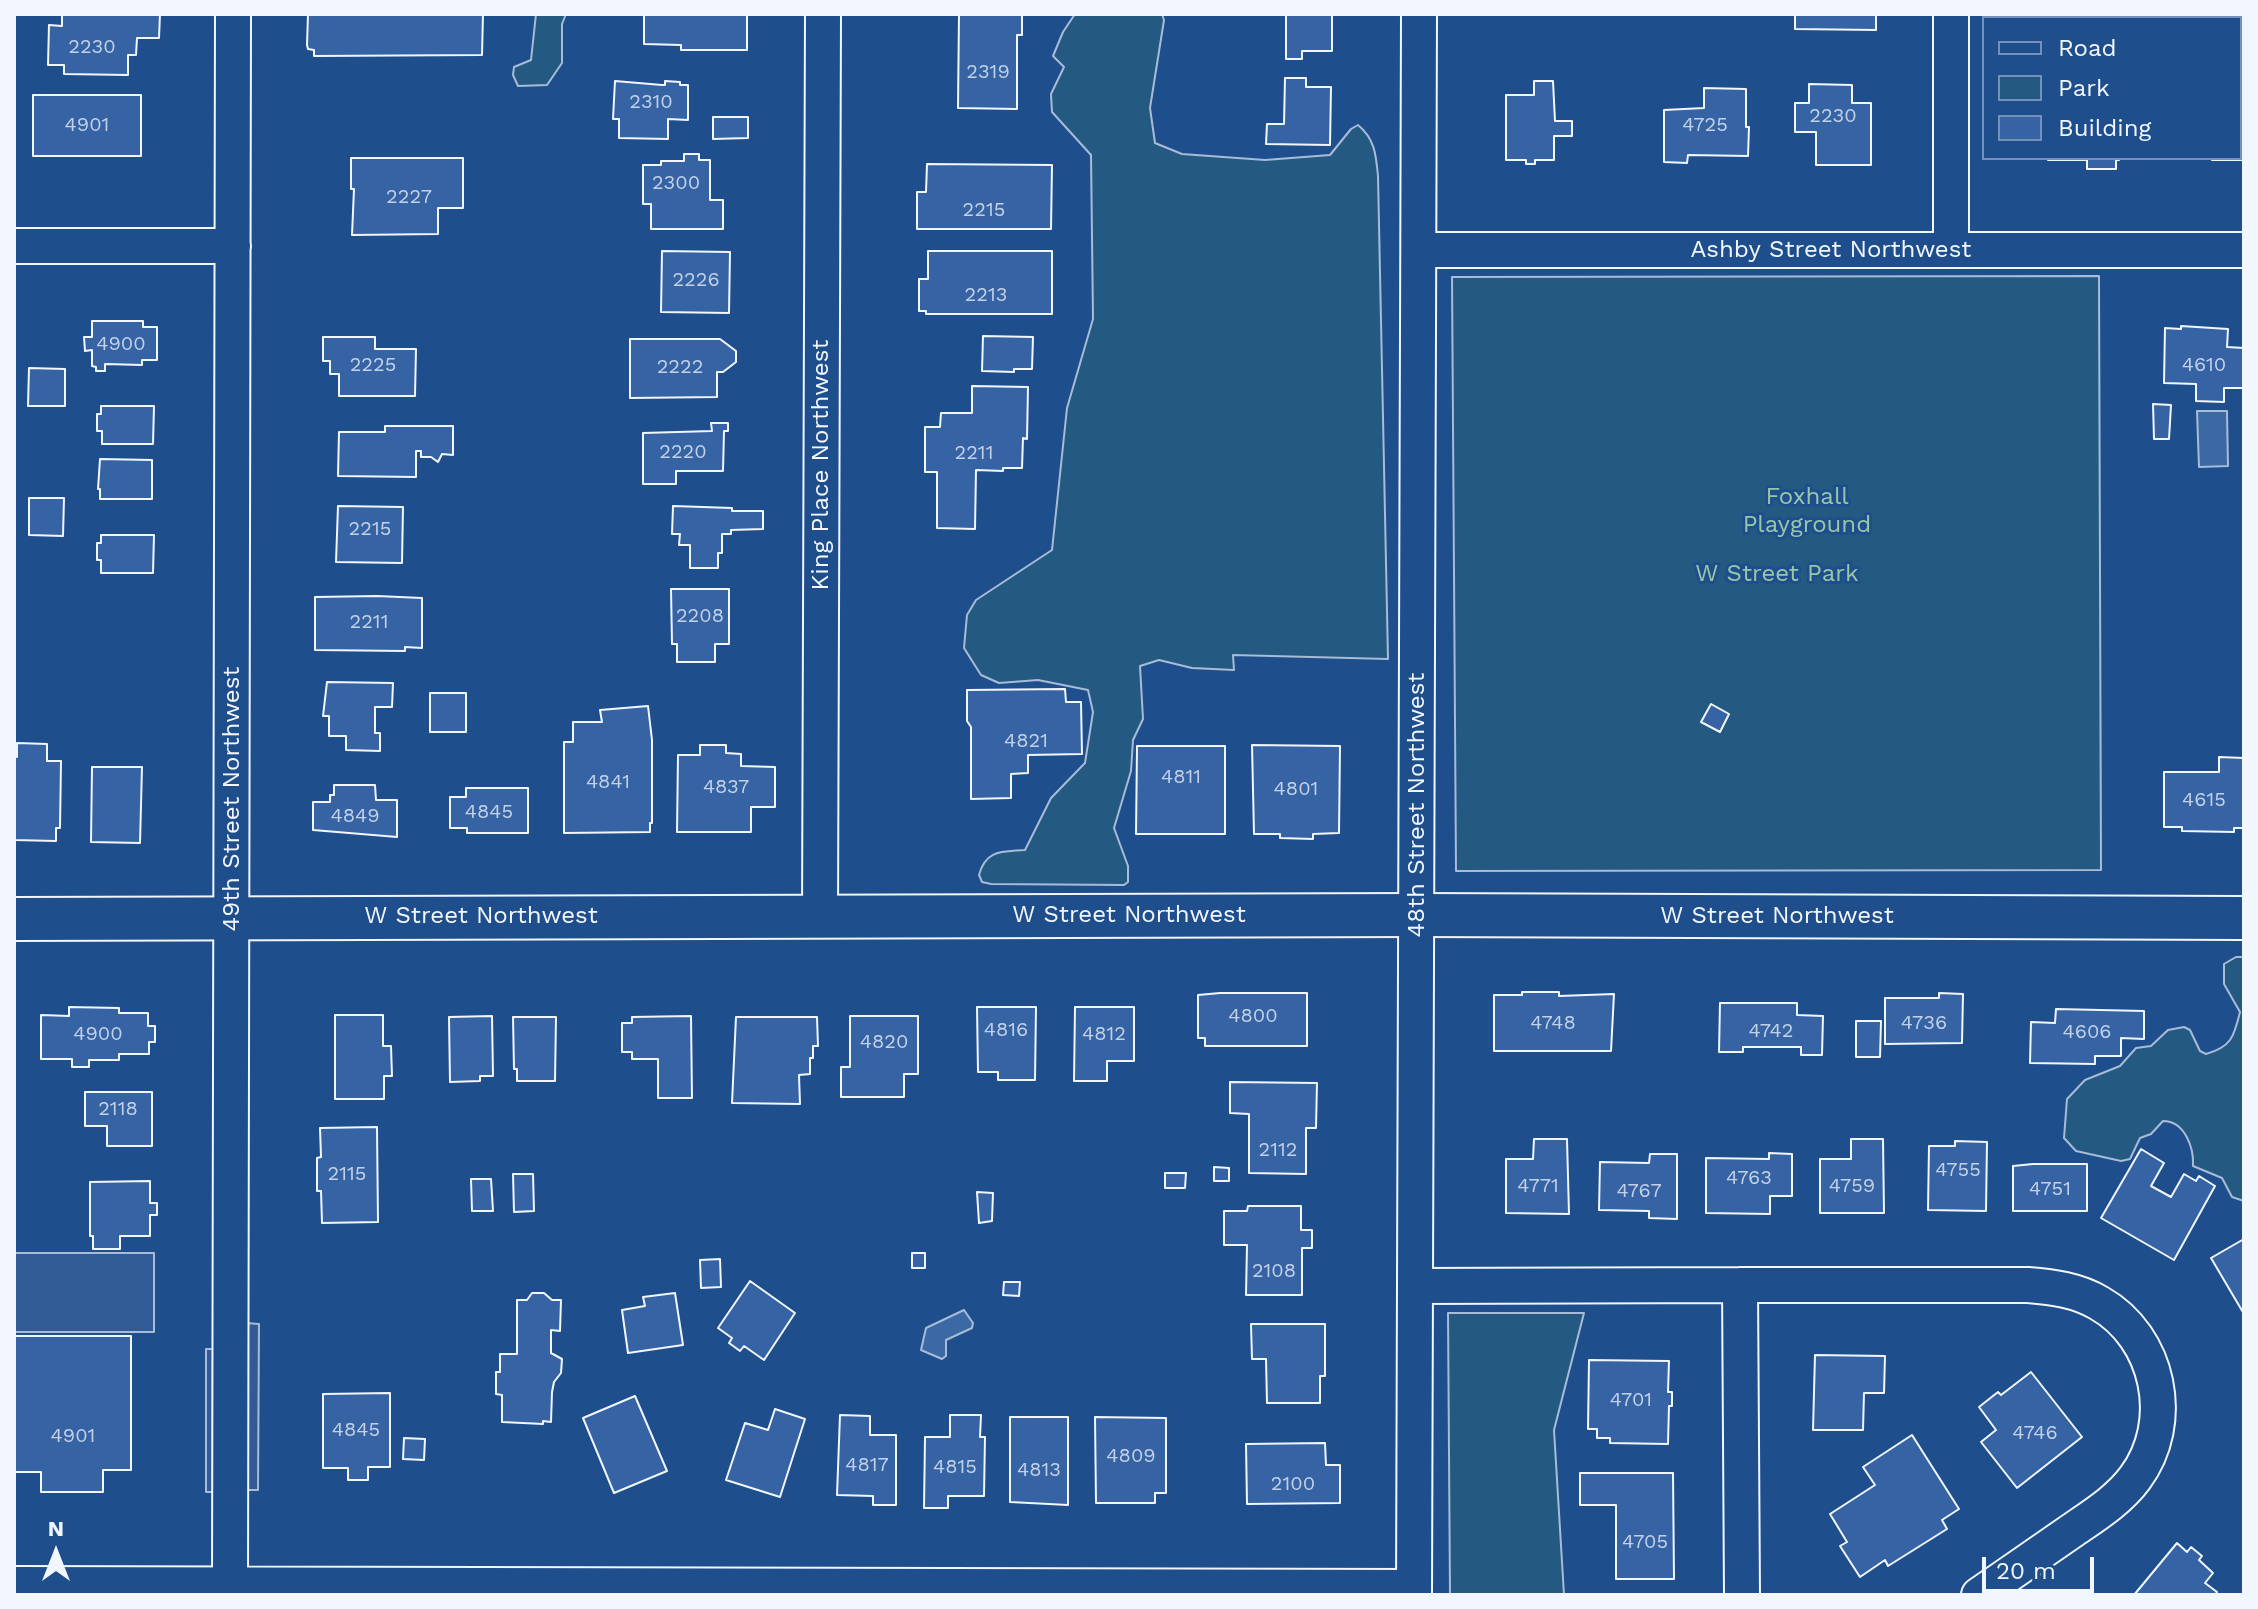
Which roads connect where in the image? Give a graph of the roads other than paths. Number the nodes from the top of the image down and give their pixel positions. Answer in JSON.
{"nodes":[{"id":1,"x":233,"y":14,"type":"edge"},
{"id":2,"x":823,"y":14,"type":"edge"},
{"id":3,"x":1419,"y":14,"type":"edge"},
{"id":4,"x":1951,"y":14,"type":"edge"},
{"id":5,"x":14,"y":246,"type":"edge"},
{"id":6,"x":233,"y":246,"type":"junction"},
{"id":7,"x":1419,"y":250,"type":"junction"},
{"id":8,"x":1951,"y":250,"type":"junction"},
{"id":9,"x":2244,"y":250,"type":"edge"},
{"id":10,"x":1417,"y":915,"type":"junction"},
{"id":11,"x":820,"y":916,"type":"junction"},
{"id":12,"x":232,"y":917,"type":"junction"},
{"id":13,"x":2244,"y":918,"type":"edge"},
{"id":14,"x":14,"y":919,"type":"edge"},
{"id":15,"x":1740,"y":1285,"type":"junction"},
{"id":16,"x":1416,"y":1286,"type":"junction"},
{"id":17,"x":14,"y":1584,"type":"edge"},
{"id":18,"x":230,"y":1585,"type":"junction"},
{"id":19,"x":608,"y":1590,"type":"edge"},
{"id":20,"x":1414,"y":1591,"type":"edge"},
{"id":21,"x":1742,"y":1595,"type":"edge"},
{"id":22,"x":1979,"y":1595,"type":"edge"}],
"edges":[{"from":1,"to":6,"type":"street","name":"49th Street Northwest"},
{"from":2,"to":11,"type":"street","name":"King Place Northwest"},
{"from":3,"to":7,"type":"street","name":"48th Street Northwest"},
{"from":4,"to":8,"type":"street"},
{"from":5,"to":6,"type":"street"},
{"from":6,"to":12,"type":"street","name":"49th Street Northwest"},
{"from":7,"to":8,"type":"street","name":"Ashby Street Northwest"},
{"from":7,"to":10,"type":"street","name":"48th Street Northwest"},
{"from":8,"to":9,"type":"street","name":"Ashby Street Northwest"},
{"from":10,"to":11,"type":"street","name":"W Street Northwest"},
{"from":10,"to":13,"type":"street","name":"W Street Northwest"},
{"from":10,"to":16,"type":"street","name":"48th Street Northwest"},
{"from":11,"to":12,"type":"street","name":"W Street Northwest"},
{"from":12,"to":14,"type":"street","name":"W Street Northwest"},
{"from":12,"to":18,"type":"street","name":"49th Street Northwest"},
{"from":15,"to":16,"type":"street"},
{"from":15,"to":21,"type":"street"},
{"from":15,"to":22,"type":"street"},
{"from":16,"to":20,"type":"street","name":"48th Street Northwest"},
{"from":17,"to":18,"type":"street"},
{"from":18,"to":19,"type":"street"},
{"from":19,"to":20,"type":"street"}]}
